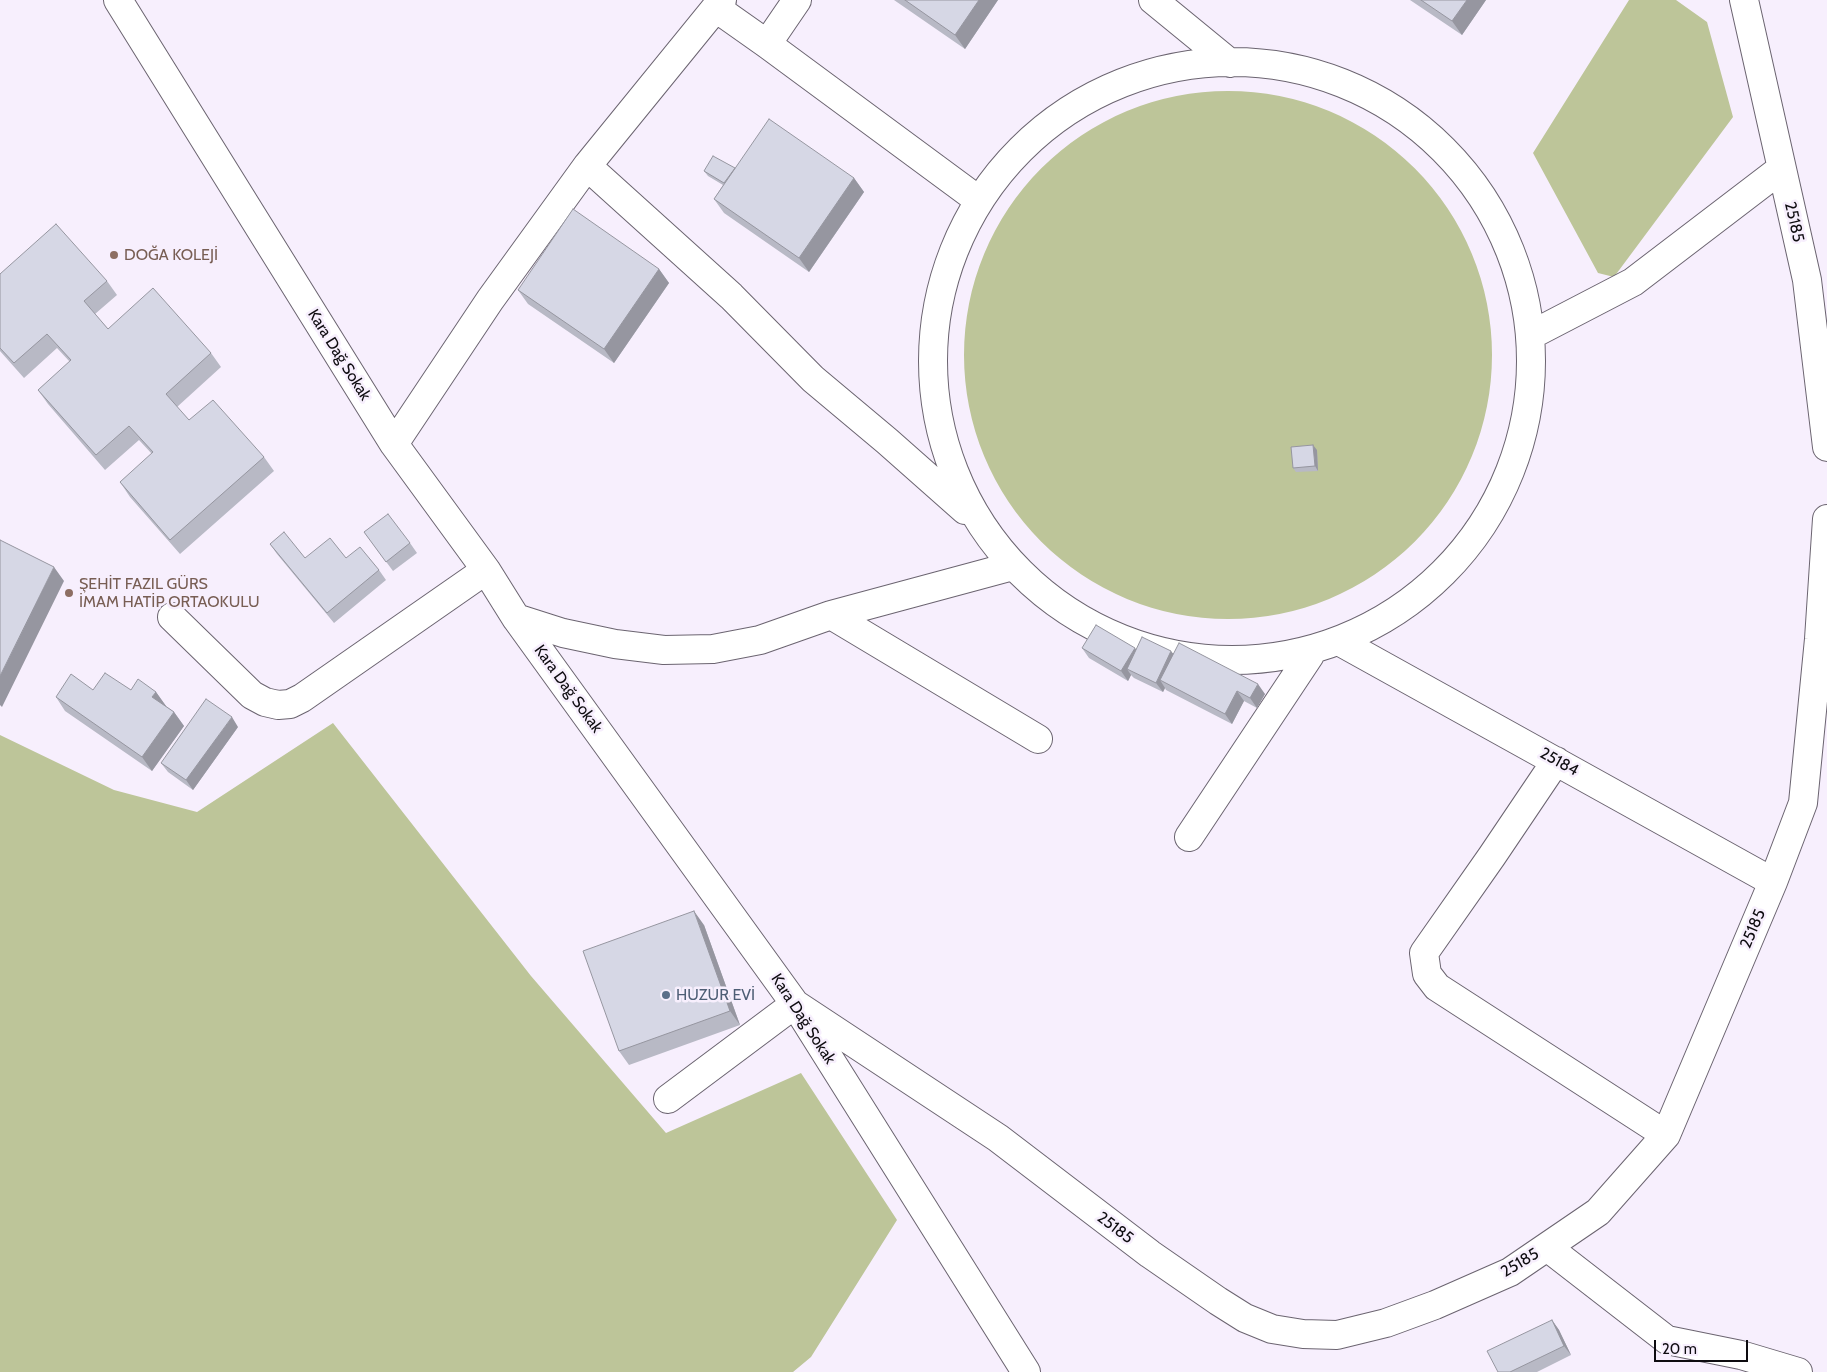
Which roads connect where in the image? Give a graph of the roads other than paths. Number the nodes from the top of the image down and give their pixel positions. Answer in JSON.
{"nodes":[{"id":1,"x":118,"y":0,"type":"edge"},
{"id":2,"x":797,"y":0,"type":"edge"},
{"id":3,"x":1153,"y":0,"type":"edge"},
{"id":4,"x":1744,"y":0,"type":"edge"},
{"id":5,"x":719,"y":4,"type":"edge"},
{"id":6,"x":767,"y":44,"type":"junction"},
{"id":7,"x":1230,"y":62,"type":"junction"},
{"id":8,"x":587,"y":166,"type":"junction"},
{"id":9,"x":1781,"y":168,"type":"junction"},
{"id":10,"x":977,"y":199,"type":"junction"},
{"id":11,"x":1531,"y":335,"type":"junction"},
{"id":12,"x":394,"y":444,"type":"junction"},
{"id":13,"x":1827,"y":447,"type":"edge"},
{"id":14,"x":970,"y":514,"type":"junction"},
{"id":15,"x":1827,"y":519,"type":"edge"},
{"id":16,"x":1009,"y":567,"type":"junction"},
{"id":17,"x":486,"y":570,"type":"junction"},
{"id":18,"x":831,"y":615,"type":"junction"},
{"id":19,"x":172,"y":617,"type":"dead end"},
{"id":20,"x":516,"y":618,"type":"junction"},
{"id":21,"x":1344,"y":644,"type":"junction"},
{"id":22,"x":1310,"y":655,"type":"junction"},
{"id":23,"x":1038,"y":739,"type":"dead end"},
{"id":24,"x":1556,"y":760,"type":"junction"},
{"id":25,"x":1189,"y":837,"type":"dead end"},
{"id":26,"x":1773,"y":882,"type":"junction"},
{"id":27,"x":795,"y":1004,"type":"junction"},
{"id":28,"x":668,"y":1099,"type":"dead end"},
{"id":29,"x":1666,"y":1136,"type":"junction"},
{"id":30,"x":1547,"y":1247,"type":"junction"},
{"id":31,"x":1026,"y":1372,"type":"edge"},
{"id":32,"x":1798,"y":1372,"type":"edge"}],
"edges":[{"from":1,"to":12,"type":"street","name":"Kara Dağ Sokak"},
{"from":2,"to":6,"type":"street"},
{"from":3,"to":7,"type":"street"},
{"from":4,"to":9,"type":"street","name":"25185"},
{"from":5,"to":6,"type":"street"},
{"from":5,"to":8,"type":"street"},
{"from":6,"to":10,"type":"street"},
{"from":7,"to":10,"type":"street"},
{"from":7,"to":11,"type":"street"},
{"from":8,"to":12,"type":"street"},
{"from":8,"to":14,"type":"street"},
{"from":9,"to":11,"type":"street"},
{"from":9,"to":13,"type":"street","name":"25185"},
{"from":10,"to":14,"type":"street"},
{"from":11,"to":21,"type":"street"},
{"from":12,"to":17,"type":"street","name":"Kara Dağ Sokak"},
{"from":14,"to":16,"type":"street"},
{"from":15,"to":26,"type":"street","name":"25185"},
{"from":16,"to":18,"type":"street"},
{"from":16,"to":22,"type":"street"},
{"from":17,"to":19,"type":"street"},
{"from":17,"to":20,"type":"street","name":"Kara Dağ Sokak"},
{"from":18,"to":20,"type":"street"},
{"from":18,"to":23,"type":"street"},
{"from":20,"to":27,"type":"street","name":"Kara Dağ Sokak"},
{"from":21,"to":22,"type":"street"},
{"from":21,"to":24,"type":"street","name":"25184"},
{"from":22,"to":25,"type":"street"},
{"from":24,"to":26,"type":"street","name":"25184"},
{"from":24,"to":29,"type":"street"},
{"from":26,"to":29,"type":"street","name":"25185"},
{"from":27,"to":28,"type":"street"},
{"from":27,"to":30,"type":"street","name":"25185"},
{"from":27,"to":31,"type":"street","name":"Kara Dağ Sokak"},
{"from":29,"to":30,"type":"street","name":"25185"},
{"from":30,"to":32,"type":"street"}]}
